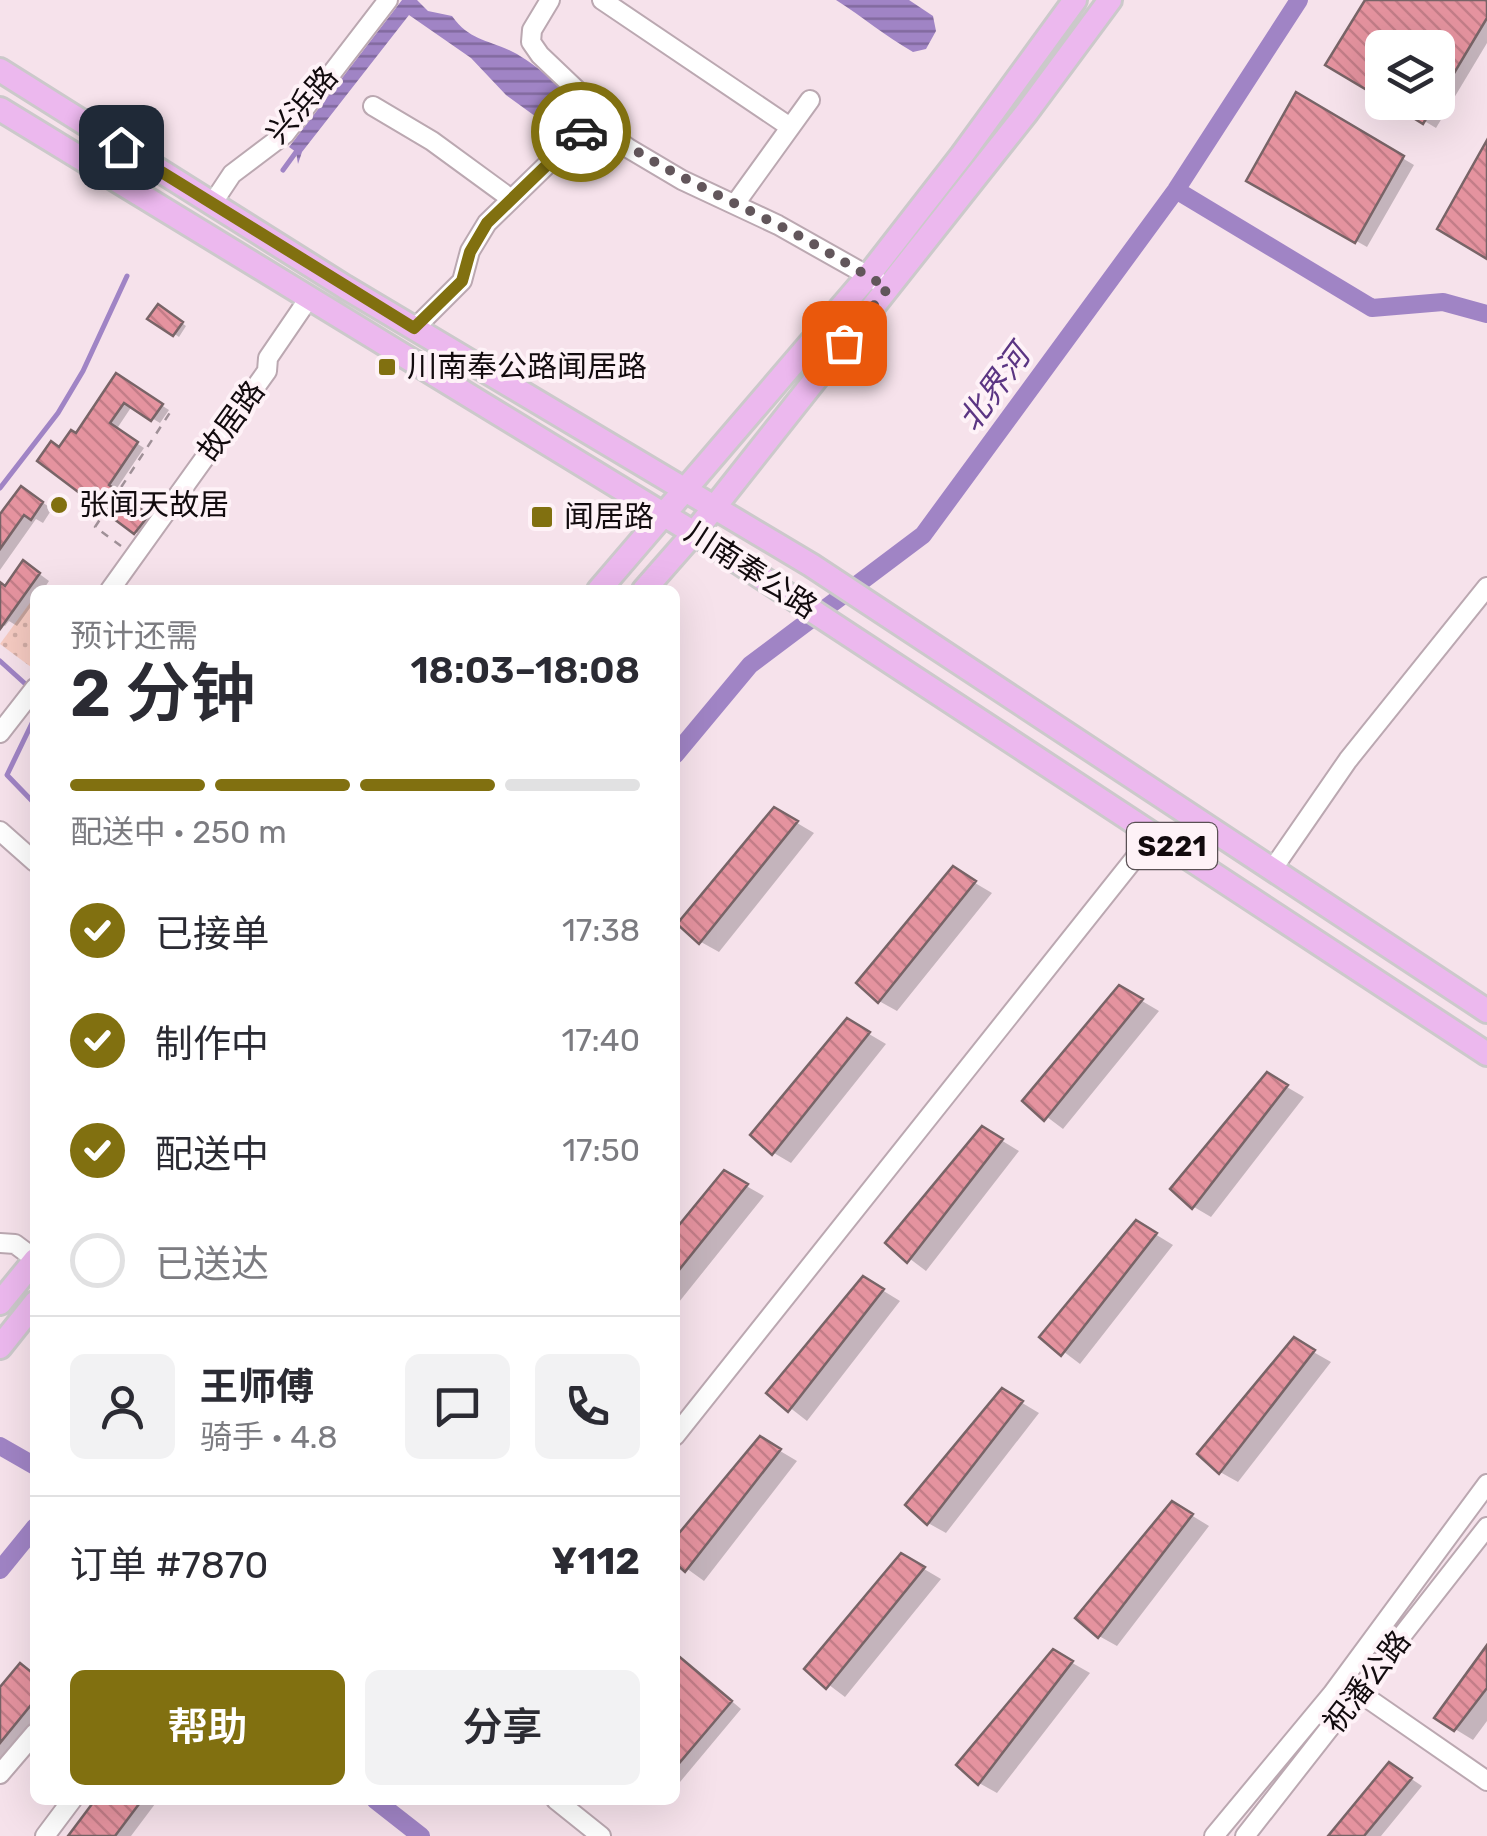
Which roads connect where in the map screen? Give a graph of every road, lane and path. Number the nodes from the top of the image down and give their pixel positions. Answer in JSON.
{"nodes":[{"id":1,"x":388,"y":0,"type":"edge"},
{"id":2,"x":550,"y":0,"type":"edge"},
{"id":3,"x":602,"y":0,"type":"edge"},
{"id":4,"x":1075,"y":0,"type":"edge"},
{"id":5,"x":1110,"y":0,"type":"edge"},
{"id":6,"x":0,"y":70,"type":"edge"},
{"id":7,"x":810,"y":100,"type":"dead end"},
{"id":8,"x":373,"y":106,"type":"dead end"},
{"id":9,"x":0,"y":109,"type":"edge"},
{"id":10,"x":592,"y":121,"type":"junction"},
{"id":11,"x":790,"y":127,"type":"junction"},
{"id":12,"x":510,"y":198,"type":"junction"},
{"id":13,"x":212,"y":204,"type":"junction"},
{"id":14,"x":735,"y":204,"type":"junction"},
{"id":15,"x":878,"y":282,"type":"junction"},
{"id":16,"x":309,"y":298,"type":"junction"},
{"id":17,"x":414,"y":328,"type":"junction"},
{"id":18,"x":172,"y":408,"type":"dead end"},
{"id":19,"x":685,"y":491,"type":"junction"},
{"id":20,"x":713,"y":508,"type":"junction"},
{"id":21,"x":663,"y":514,"type":"junction"},
{"id":22,"x":694,"y":533,"type":"junction"},
{"id":23,"x":134,"y":556,"type":"junction"},
{"id":24,"x":114,"y":585,"type":"edge"},
{"id":25,"x":603,"y":585,"type":"edge"},
{"id":26,"x":648,"y":585,"type":"edge"},
{"id":27,"x":1487,"y":587,"type":"edge"},
{"id":28,"x":30,"y":694,"type":"edge"},
{"id":29,"x":0,"y":733,"type":"edge"},
{"id":30,"x":0,"y":832,"type":"edge"},
{"id":31,"x":1154,"y":834,"type":"junction"},
{"id":32,"x":30,"y":858,"type":"edge"},
{"id":33,"x":1272,"y":870,"type":"junction"},
{"id":34,"x":1487,"y":1011,"type":"edge"},
{"id":35,"x":1487,"y":1054,"type":"edge"},
{"id":36,"x":0,"y":1243,"type":"edge"},
{"id":37,"x":30,"y":1255,"type":"edge"},
{"id":38,"x":30,"y":1265,"type":"edge"},
{"id":39,"x":0,"y":1303,"type":"edge"},
{"id":40,"x":30,"y":1309,"type":"edge"},
{"id":41,"x":0,"y":1347,"type":"edge"},
{"id":42,"x":680,"y":1430,"type":"edge"},
{"id":43,"x":1487,"y":1484,"type":"edge"},
{"id":44,"x":1487,"y":1526,"type":"edge"},
{"id":45,"x":1360,"y":1693,"type":"junction"},
{"id":46,"x":30,"y":1738,"type":"edge"},
{"id":47,"x":0,"y":1774,"type":"edge"},
{"id":48,"x":1487,"y":1781,"type":"edge"},
{"id":49,"x":68,"y":1805,"type":"edge"},
{"id":50,"x":562,"y":1805,"type":"edge"},
{"id":51,"x":45,"y":1836,"type":"edge"},
{"id":52,"x":601,"y":1836,"type":"edge"},
{"id":53,"x":1214,"y":1836,"type":"edge"},
{"id":54,"x":1246,"y":1836,"type":"edge"}],
"edges":[{"from":1,"to":13,"type":"street","name":"兴浜路"},
{"from":2,"to":10,"type":"street"},
{"from":3,"to":11,"type":"street"},
{"from":4,"to":15,"type":"main road"},
{"from":5,"to":15,"type":"main road"},
{"from":6,"to":13,"type":"main road","name":"川南奉公路","number":"S221"},
{"from":7,"to":11,"type":"street"},
{"from":8,"to":12,"type":"street"},
{"from":9,"to":16,"type":"main road","name":"川南奉公路","number":"S221"},
{"from":10,"to":12,"type":"street"},
{"from":10,"to":14,"type":"street"},
{"from":11,"to":14,"type":"street"},
{"from":12,"to":17,"type":"street"},
{"from":13,"to":17,"type":"main road","name":"川南奉公路","number":"S221"},
{"from":14,"to":15,"type":"street"},
{"from":15,"to":19,"type":"main road"},
{"from":15,"to":20,"type":"main road"},
{"from":16,"to":21,"type":"main road","name":"川南奉公路","number":"S221"},
{"from":16,"to":23,"type":"street","name":"故居路"},
{"from":17,"to":19,"type":"main road","name":"川南奉公路","number":"S221"},
{"from":18,"to":23,"type":"path"},
{"from":19,"to":20,"type":"main road","name":"川南奉公路","number":"S221"},
{"from":19,"to":21,"type":"main road"},
{"from":20,"to":22,"type":"main road"},
{"from":20,"to":33,"type":"main road","name":"川南奉公路","number":"S221"},
{"from":21,"to":22,"type":"main road","name":"川南奉公路","number":"S221"},
{"from":21,"to":25,"type":"main road"},
{"from":22,"to":26,"type":"main road"},
{"from":22,"to":31,"type":"main road","name":"川南奉公路","number":"S221"},
{"from":23,"to":24,"type":"street","name":"故居路"},
{"from":27,"to":33,"type":"street"},
{"from":28,"to":29,"type":"street"},
{"from":30,"to":32,"type":"street"},
{"from":31,"to":35,"type":"main road","name":"川南奉公路","number":"S221"},
{"from":31,"to":42,"type":"street"},
{"from":33,"to":34,"type":"main road","name":"川南奉公路","number":"S221"},
{"from":36,"to":37,"type":"street"},
{"from":38,"to":39,"type":"main road"},
{"from":40,"to":41,"type":"main road"},
{"from":43,"to":53,"type":"street"},
{"from":44,"to":45,"type":"street","name":"祝潘公路"},
{"from":45,"to":48,"type":"street"},
{"from":45,"to":54,"type":"street","name":"祝潘公路"},
{"from":46,"to":47,"type":"street"},
{"from":49,"to":51,"type":"street"},
{"from":50,"to":52,"type":"street"}]}
